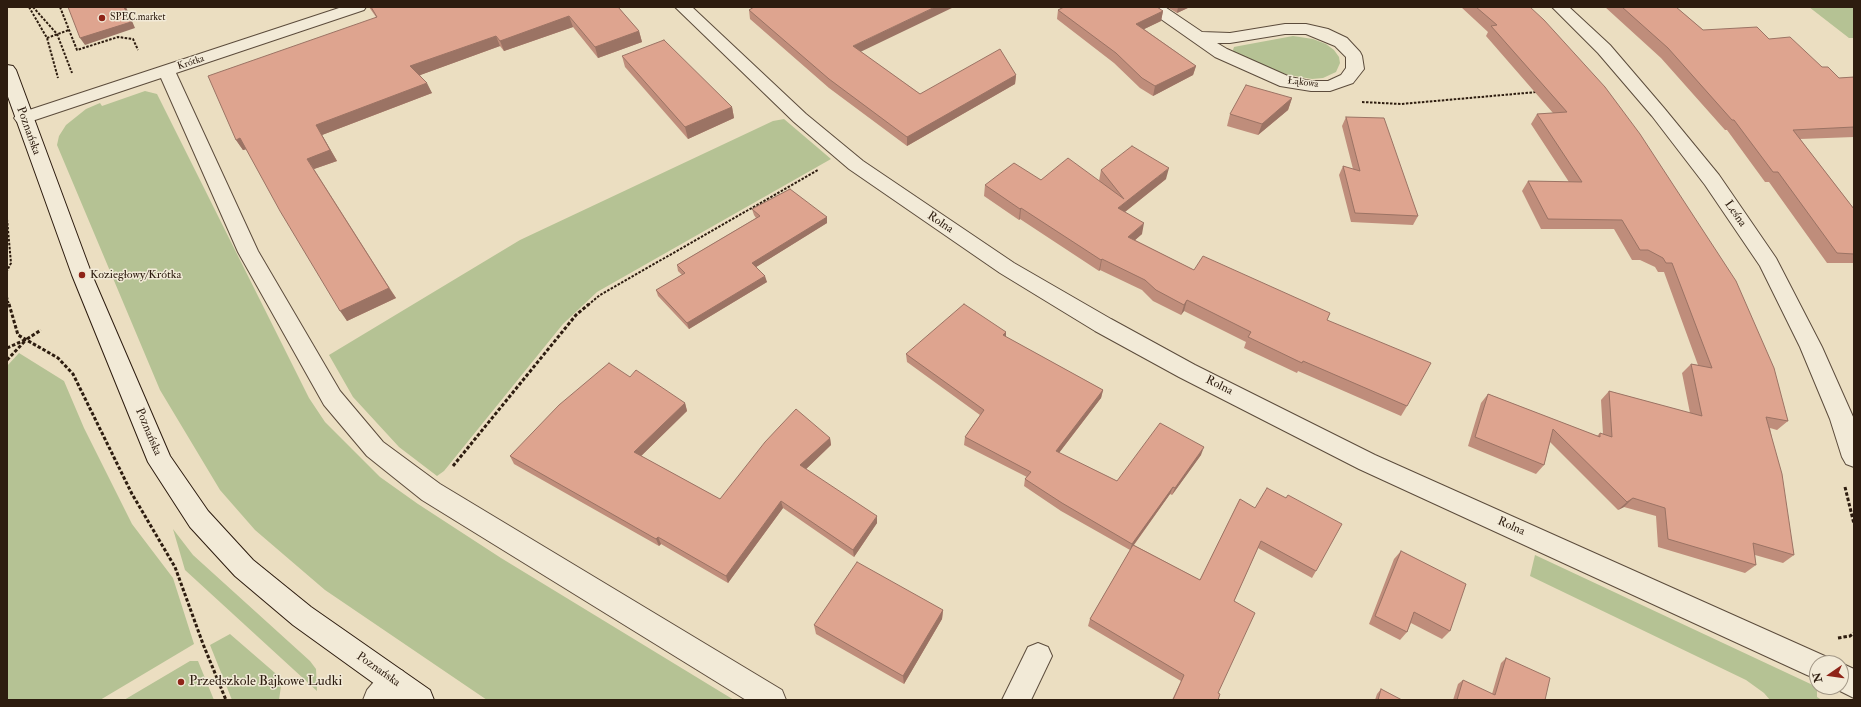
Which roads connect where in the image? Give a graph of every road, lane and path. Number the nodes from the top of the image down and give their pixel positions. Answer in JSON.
{"nodes":[{"id":1,"x":29,"y":7,"type":"edge"},
{"id":2,"x":33,"y":7,"type":"edge"},
{"id":3,"x":60,"y":7,"type":"edge"},
{"id":4,"x":358,"y":7,"type":"edge"},
{"id":5,"x":683,"y":7,"type":"edge"},
{"id":6,"x":1154,"y":7,"type":"edge"},
{"id":7,"x":1560,"y":7,"type":"edge"},
{"id":8,"x":69,"y":30,"type":"junction"},
{"id":9,"x":57,"y":34,"type":"junction"},
{"id":10,"x":1198,"y":37,"type":"junction"},
{"id":11,"x":47,"y":38,"type":"junction"},
{"id":12,"x":138,"y":51,"type":"dead end"},
{"id":13,"x":7,"y":70,"type":"edge"},
{"id":14,"x":166,"y":71,"type":"junction"},
{"id":15,"x":91,"y":91,"type":"junction"},
{"id":16,"x":24,"y":118,"type":"junction"},
{"id":17,"x":844,"y":155,"type":"junction"},
{"id":18,"x":7,"y":219,"type":"edge"},
{"id":19,"x":7,"y":271,"type":"edge"},
{"id":20,"x":7,"y":297,"type":"edge"},
{"id":21,"x":7,"y":315,"type":"edge"},
{"id":22,"x":12,"y":316,"type":"junction"},
{"id":23,"x":41,"y":330,"type":"dead end"},
{"id":24,"x":27,"y":339,"type":"junction"},
{"id":25,"x":7,"y":348,"type":"edge"},
{"id":26,"x":7,"y":360,"type":"edge"},
{"id":27,"x":1854,"y":457,"type":"edge"},
{"id":28,"x":431,"y":492,"type":"junction"},
{"id":29,"x":1038,"y":656,"type":"dead end"},
{"id":30,"x":1809,"y":662,"type":"edge"},
{"id":31,"x":385,"y":691,"type":"edge"},
{"id":32,"x":226,"y":700,"type":"edge"},
{"id":33,"x":420,"y":700,"type":"edge"},
{"id":34,"x":772,"y":700,"type":"edge"},
{"id":35,"x":1016,"y":700,"type":"edge"}],
"edges":[{"from":1,"to":11,"type":"path"},
{"from":2,"to":9,"type":"path"},
{"from":3,"to":8,"type":"path"},
{"from":4,"to":14,"type":"street","name":"Krótka"},
{"from":5,"to":17,"type":"street","name":"Rolna"},
{"from":6,"to":10,"type":"street","name":"Łąkowa"},
{"from":7,"to":27,"type":"street","name":"Leśna"},
{"from":8,"to":9,"type":"path"},
{"from":8,"to":12,"type":"path"},
{"from":9,"to":11,"type":"path"},
{"from":9,"to":15,"type":"path"},
{"from":10,"to":10,"type":"street","name":"Łąkowa"},
{"from":11,"to":15,"type":"path"},
{"from":13,"to":16,"type":"street","name":"Poznańska"},
{"from":14,"to":15,"type":"street","name":"Krótka"},
{"from":14,"to":28,"type":"street"},
{"from":15,"to":16,"type":"street","name":"Krótka"},
{"from":16,"to":31,"type":"street","name":"Poznańska"},
{"from":17,"to":28,"type":"path"},
{"from":17,"to":30,"type":"street","name":"Rolna"},
{"from":18,"to":19,"type":"path"},
{"from":20,"to":22,"type":"path"},
{"from":21,"to":22,"type":"path"},
{"from":22,"to":24,"type":"path"},
{"from":23,"to":24,"type":"path"},
{"from":24,"to":25,"type":"path"},
{"from":24,"to":26,"type":"path"},
{"from":24,"to":32,"type":"path"},
{"from":28,"to":34,"type":"street"},
{"from":29,"to":35,"type":"street"},
{"from":31,"to":33,"type":"street","name":"Poznańska"}]}
